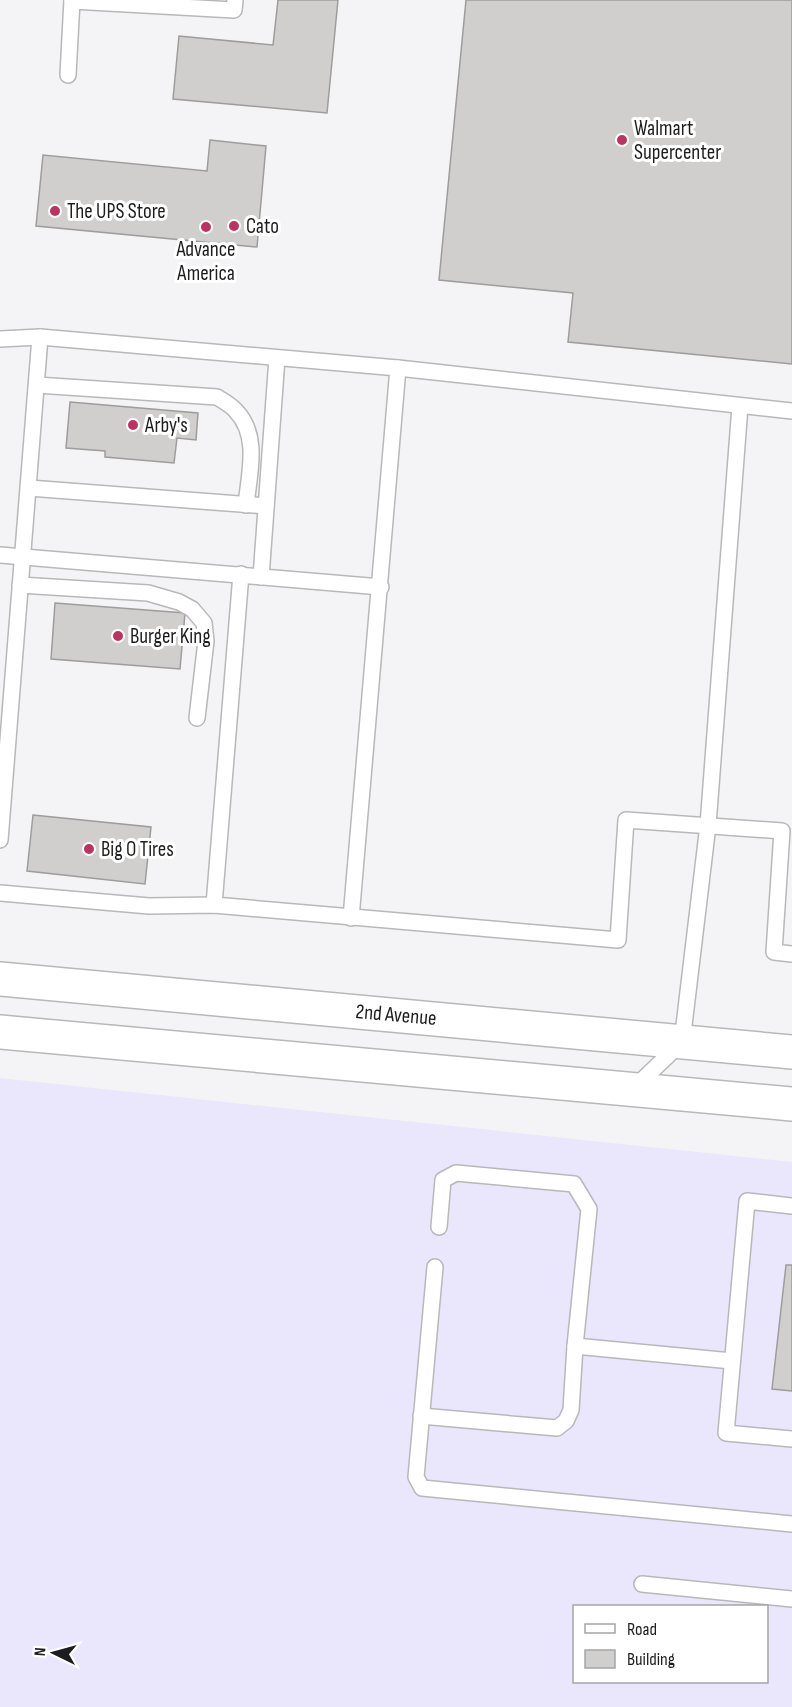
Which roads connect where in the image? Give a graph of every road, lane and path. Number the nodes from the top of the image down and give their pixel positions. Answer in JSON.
{"nodes":[{"id":1,"x":72,"y":0,"type":"edge"},
{"id":2,"x":235,"y":0,"type":"edge"},
{"id":3,"x":68,"y":75,"type":"dead end"},
{"id":4,"x":40,"y":338,"type":"junction"},
{"id":5,"x":0,"y":339,"type":"edge"},
{"id":6,"x":277,"y":358,"type":"junction"},
{"id":7,"x":398,"y":368,"type":"junction"},
{"id":8,"x":37,"y":385,"type":"junction"},
{"id":9,"x":740,"y":406,"type":"junction"},
{"id":10,"x":792,"y":411,"type":"edge"},
{"id":11,"x":28,"y":488,"type":"junction"},
{"id":12,"x":246,"y":505,"type":"junction"},
{"id":13,"x":266,"y":506,"type":"junction"},
{"id":14,"x":0,"y":555,"type":"edge"},
{"id":15,"x":23,"y":556,"type":"junction"},
{"id":16,"x":241,"y":574,"type":"junction"},
{"id":17,"x":261,"y":577,"type":"junction"},
{"id":18,"x":21,"y":585,"type":"junction"},
{"id":19,"x":381,"y":587,"type":"junction"},
{"id":20,"x":197,"y":718,"type":"dead end"},
{"id":21,"x":3,"y":773,"type":"edge"},
{"id":22,"x":708,"y":825,"type":"junction"},
{"id":23,"x":0,"y":840,"type":"edge"},
{"id":24,"x":0,"y":893,"type":"edge"},
{"id":25,"x":213,"y":905,"type":"junction"},
{"id":26,"x":351,"y":918,"type":"junction"},
{"id":27,"x":792,"y":954,"type":"edge"},
{"id":28,"x":0,"y":979,"type":"edge"},
{"id":29,"x":0,"y":1032,"type":"edge"},
{"id":30,"x":682,"y":1042,"type":"junction"},
{"id":31,"x":792,"y":1052,"type":"edge"},
{"id":32,"x":633,"y":1089,"type":"junction"},
{"id":33,"x":792,"y":1104,"type":"edge"},
{"id":34,"x":792,"y":1206,"type":"edge"},
{"id":35,"x":438,"y":1227,"type":"dead end"},
{"id":36,"x":435,"y":1267,"type":"dead end"},
{"id":37,"x":575,"y":1346,"type":"junction"},
{"id":38,"x":732,"y":1360,"type":"junction"},
{"id":39,"x":421,"y":1416,"type":"junction"},
{"id":40,"x":792,"y":1439,"type":"edge"},
{"id":41,"x":792,"y":1524,"type":"edge"},
{"id":42,"x":642,"y":1584,"type":"dead end"},
{"id":43,"x":792,"y":1599,"type":"edge"}],
"edges":[{"from":1,"to":2,"type":"lane"},
{"from":1,"to":3,"type":"lane"},
{"from":4,"to":5,"type":"lane"},
{"from":4,"to":6,"type":"lane"},
{"from":4,"to":8,"type":"lane"},
{"from":6,"to":7,"type":"lane"},
{"from":6,"to":13,"type":"lane"},
{"from":7,"to":9,"type":"lane"},
{"from":7,"to":19,"type":"lane"},
{"from":8,"to":11,"type":"lane"},
{"from":8,"to":12,"type":"lane"},
{"from":9,"to":10,"type":"lane"},
{"from":9,"to":22,"type":"lane"},
{"from":11,"to":12,"type":"lane"},
{"from":11,"to":15,"type":"lane"},
{"from":12,"to":13,"type":"lane"},
{"from":13,"to":17,"type":"lane"},
{"from":14,"to":15,"type":"lane"},
{"from":15,"to":16,"type":"lane"},
{"from":15,"to":18,"type":"lane"},
{"from":16,"to":17,"type":"lane"},
{"from":16,"to":25,"type":"lane"},
{"from":17,"to":19,"type":"lane"},
{"from":18,"to":20,"type":"lane"},
{"from":18,"to":21,"type":"lane"},
{"from":19,"to":26,"type":"lane"},
{"from":21,"to":23,"type":"lane"},
{"from":22,"to":26,"type":"lane"},
{"from":22,"to":27,"type":"lane"},
{"from":22,"to":30,"type":"lane"},
{"from":24,"to":25,"type":"lane"},
{"from":25,"to":26,"type":"lane"},
{"from":28,"to":30,"type":"main road","name":"2nd Avenue"},
{"from":29,"to":32,"type":"main road"},
{"from":30,"to":31,"type":"main road","name":"2nd Avenue"},
{"from":30,"to":32,"type":"lane"},
{"from":32,"to":33,"type":"main road"},
{"from":34,"to":38,"type":"lane"},
{"from":35,"to":37,"type":"lane"},
{"from":36,"to":39,"type":"lane"},
{"from":37,"to":38,"type":"lane"},
{"from":37,"to":39,"type":"lane"},
{"from":38,"to":40,"type":"lane"},
{"from":39,"to":41,"type":"lane"},
{"from":42,"to":43,"type":"lane"}]}
